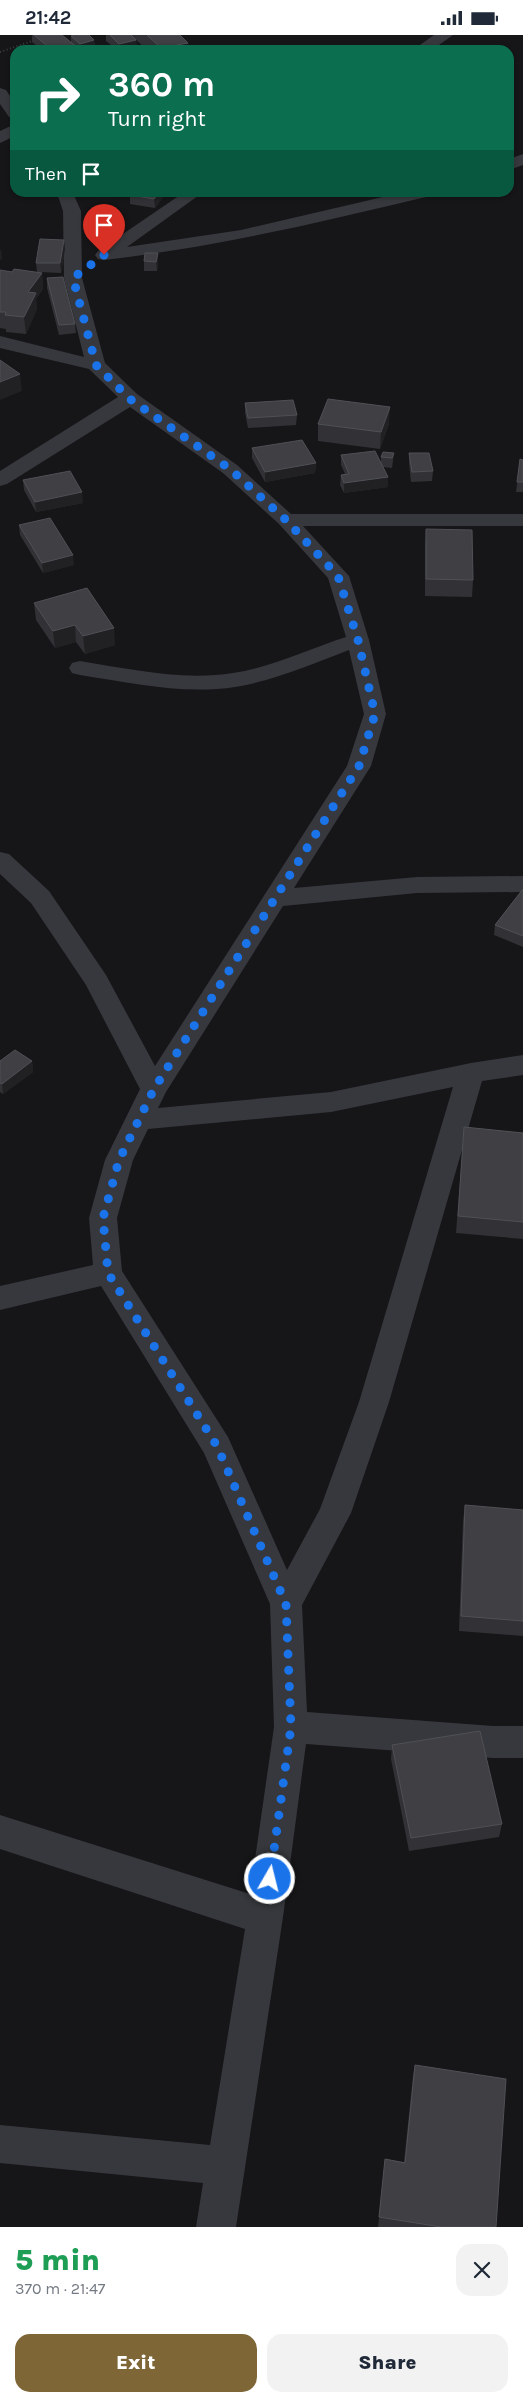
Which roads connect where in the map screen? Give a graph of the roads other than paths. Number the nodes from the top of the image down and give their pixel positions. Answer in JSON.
{"nodes":[{"id":1,"x":446,"y":35,"type":"edge"},
{"id":2,"x":429,"y":45,"type":"edge"},
{"id":3,"x":0,"y":93,"type":"edge"},
{"id":4,"x":10,"y":107,"type":"edge"},
{"id":5,"x":67,"y":197,"type":"edge"},
{"id":6,"x":188,"y":197,"type":"edge"},
{"id":7,"x":403,"y":197,"type":"edge"},
{"id":8,"x":104,"y":255,"type":"junction"},
{"id":9,"x":73,"y":278,"type":"junction"},
{"id":10,"x":0,"y":342,"type":"edge"},
{"id":11,"x":96,"y":365,"type":"junction"},
{"id":12,"x":130,"y":399,"type":"junction"},
{"id":13,"x":0,"y":480,"type":"edge"},
{"id":14,"x":286,"y":520,"type":"junction"},
{"id":15,"x":523,"y":520,"type":"edge"},
{"id":16,"x":358,"y":640,"type":"junction"},
{"id":17,"x":80,"y":668,"type":"dead end"},
{"id":18,"x":0,"y":860,"type":"edge"},
{"id":19,"x":523,"y":884,"type":"edge"},
{"id":20,"x":274,"y":898,"type":"junction"},
{"id":21,"x":523,"y":1065,"type":"edge"},
{"id":22,"x":471,"y":1073,"type":"junction"},
{"id":23,"x":154,"y":1089,"type":"junction"},
{"id":24,"x":138,"y":1120,"type":"junction"},
{"id":25,"x":108,"y":1273,"type":"junction"},
{"id":26,"x":0,"y":1298,"type":"edge"},
{"id":27,"x":286,"y":1604,"type":"junction"},
{"id":28,"x":291,"y":1727,"type":"junction"},
{"id":29,"x":523,"y":1742,"type":"edge"},
{"id":30,"x":0,"y":1832,"type":"edge"},
{"id":31,"x":265,"y":1917,"type":"junction"},
{"id":32,"x":0,"y":2143,"type":"edge"},
{"id":33,"x":224,"y":2166,"type":"junction"},
{"id":34,"x":216,"y":2227,"type":"edge"}],
"edges":[{"from":1,"to":2,"type":"street"},
{"from":3,"to":4,"type":"street"},
{"from":5,"to":9,"type":"street"},
{"from":6,"to":8,"type":"street"},
{"from":7,"to":8,"type":"street"},
{"from":8,"to":9,"type":"street"},
{"from":9,"to":11,"type":"street"},
{"from":10,"to":11,"type":"street"},
{"from":11,"to":12,"type":"street"},
{"from":12,"to":13,"type":"street"},
{"from":12,"to":14,"type":"street"},
{"from":14,"to":15,"type":"street"},
{"from":14,"to":16,"type":"street"},
{"from":16,"to":17,"type":"street"},
{"from":16,"to":20,"type":"street"},
{"from":18,"to":23,"type":"street"},
{"from":19,"to":20,"type":"street"},
{"from":20,"to":23,"type":"street"},
{"from":21,"to":22,"type":"street"},
{"from":22,"to":24,"type":"street"},
{"from":22,"to":27,"type":"street"},
{"from":23,"to":24,"type":"street"},
{"from":24,"to":25,"type":"street"},
{"from":25,"to":26,"type":"street"},
{"from":25,"to":27,"type":"street"},
{"from":27,"to":28,"type":"street"},
{"from":28,"to":29,"type":"street"},
{"from":28,"to":31,"type":"street"},
{"from":30,"to":31,"type":"street"},
{"from":31,"to":33,"type":"street"},
{"from":32,"to":33,"type":"street"},
{"from":33,"to":34,"type":"street"}]}
